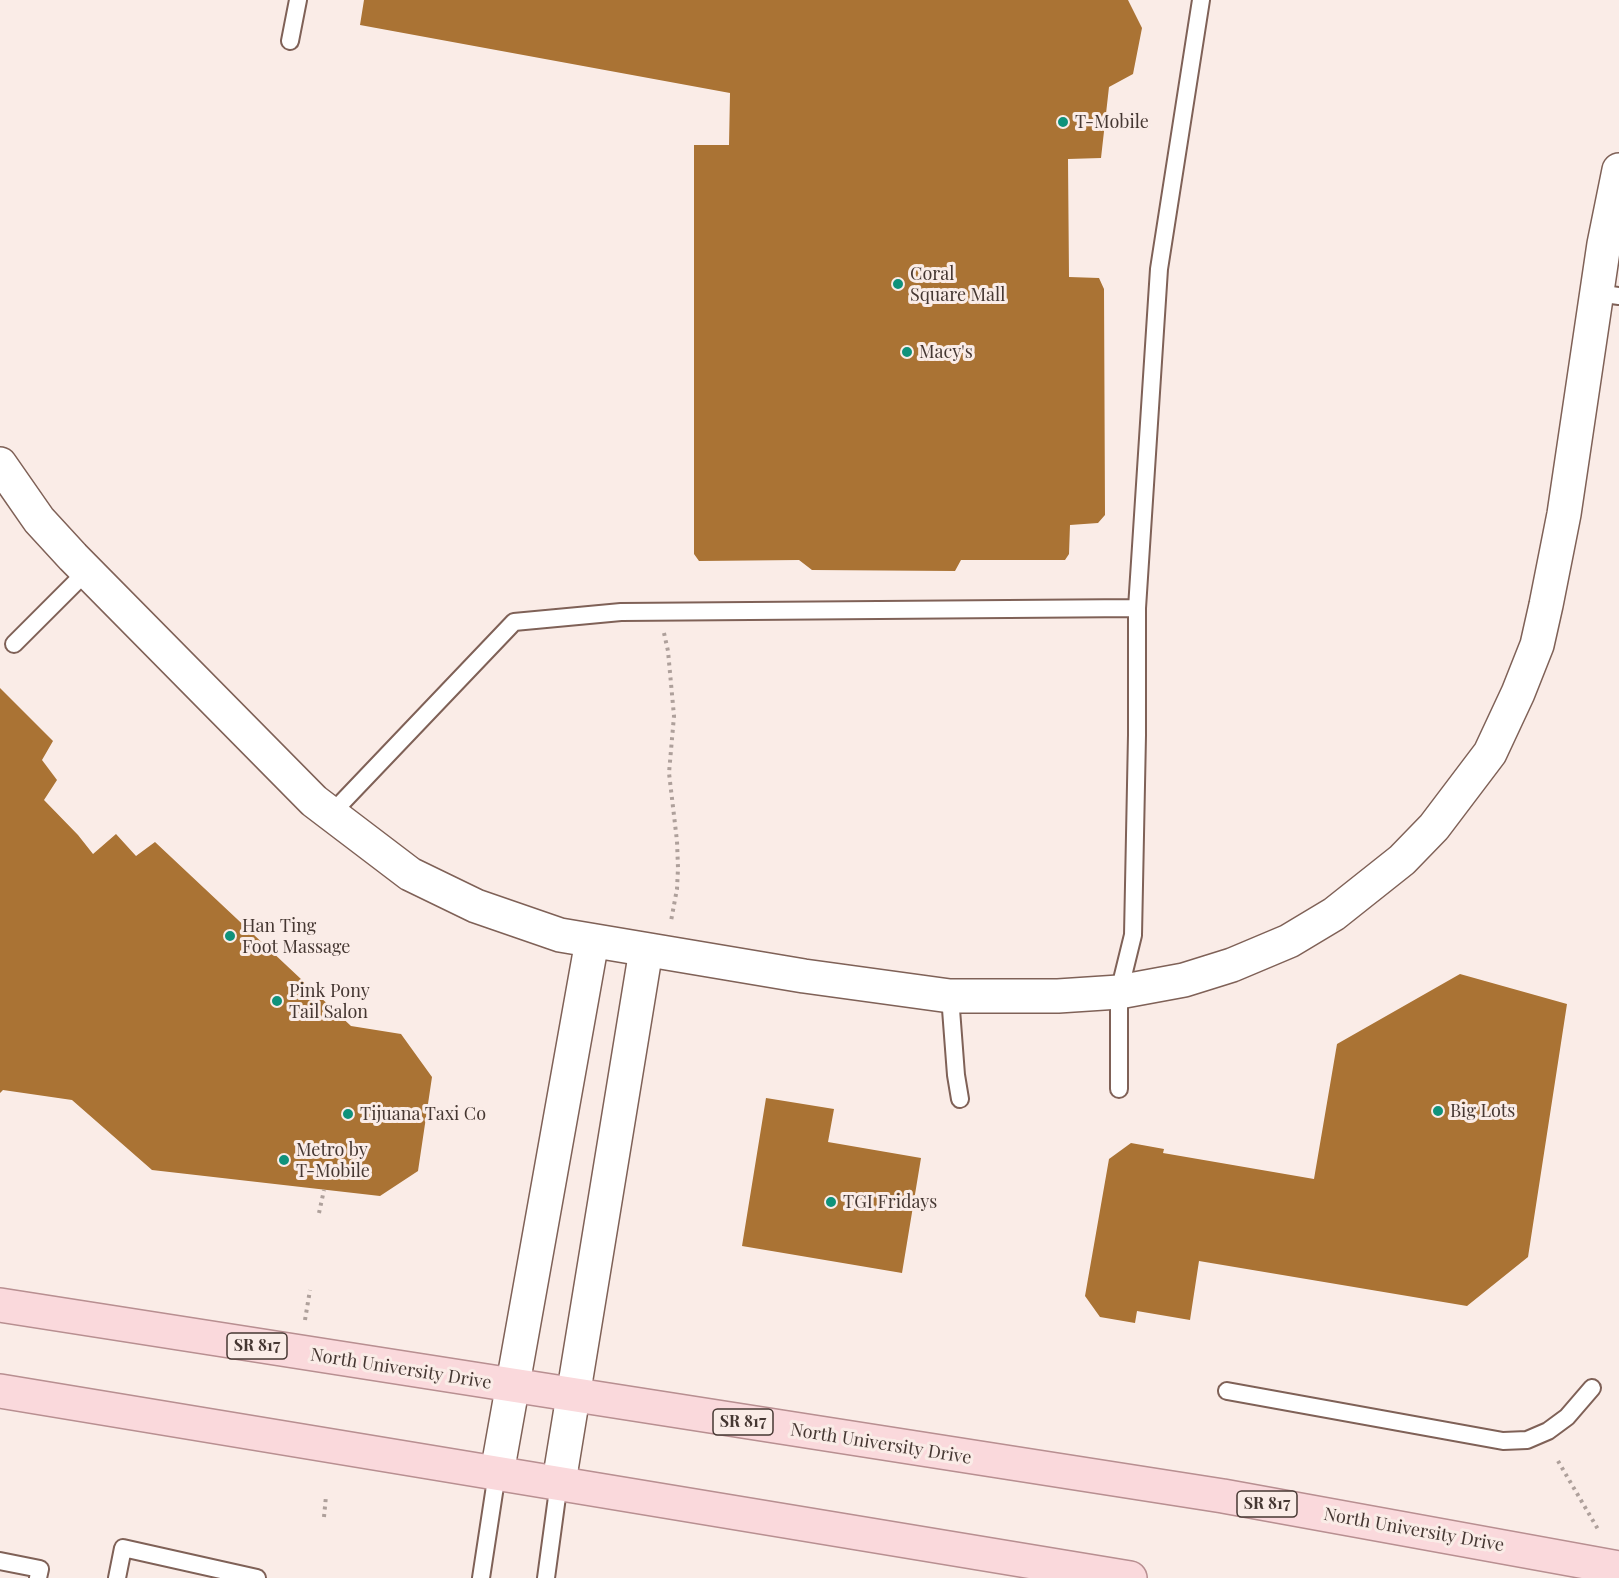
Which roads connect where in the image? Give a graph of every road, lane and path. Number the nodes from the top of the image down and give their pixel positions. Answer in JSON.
{"nodes":[{"id":1,"x":298,"y":0,"type":"edge"},
{"id":2,"x":1201,"y":0,"type":"edge"},
{"id":3,"x":290,"y":41,"type":"dead end"},
{"id":4,"x":1619,"y":170,"type":"edge"},
{"id":5,"x":1612,"y":245,"type":"edge"},
{"id":6,"x":1608,"y":295,"type":"edge"},
{"id":7,"x":0,"y":464,"type":"edge"},
{"id":8,"x":87,"y":571,"type":"junction"},
{"id":9,"x":1137,"y":608,"type":"junction"},
{"id":10,"x":658,"y":612,"type":"junction"},
{"id":11,"x":14,"y":644,"type":"dead end"},
{"id":12,"x":331,"y":814,"type":"junction"},
{"id":13,"x":592,"y":941,"type":"junction"},
{"id":14,"x":659,"y":952,"type":"junction"},
{"id":15,"x":1119,"y":992,"type":"junction"},
{"id":16,"x":950,"y":996,"type":"junction"},
{"id":17,"x":1119,"y":1089,"type":"dead end"},
{"id":18,"x":960,"y":1099,"type":"dead end"},
{"id":19,"x":324,"y":1190,"type":"dead end"},
{"id":20,"x":319,"y":1213,"type":"dead end"},
{"id":21,"x":310,"y":1290,"type":"dead end"},
{"id":22,"x":0,"y":1305,"type":"edge"},
{"id":23,"x":304,"y":1327,"type":"dead end"},
{"id":24,"x":513,"y":1387,"type":"junction"},
{"id":25,"x":1592,"y":1388,"type":"dead end"},
{"id":26,"x":0,"y":1391,"type":"edge"},
{"id":27,"x":1227,"y":1391,"type":"dead end"},
{"id":28,"x":574,"y":1396,"type":"junction"},
{"id":29,"x":1558,"y":1461,"type":"dead end"},
{"id":30,"x":497,"y":1473,"type":"junction"},
{"id":31,"x":559,"y":1482,"type":"junction"},
{"id":32,"x":326,"y":1496,"type":"dead end"},
{"id":33,"x":324,"y":1517,"type":"dead end"},
{"id":34,"x":1601,"y":1534,"type":"dead end"},
{"id":35,"x":0,"y":1562,"type":"edge"},
{"id":36,"x":1619,"y":1568,"type":"edge"},
{"id":37,"x":221,"y":1574,"type":"edge"},
{"id":38,"x":38,"y":1578,"type":"edge"},
{"id":39,"x":117,"y":1578,"type":"edge"},
{"id":40,"x":257,"y":1578,"type":"edge"},
{"id":41,"x":481,"y":1578,"type":"edge"},
{"id":42,"x":546,"y":1578,"type":"edge"},
{"id":43,"x":1130,"y":1578,"type":"edge"}],
"edges":[{"from":1,"to":3,"type":"lane"},
{"from":2,"to":9,"type":"lane"},
{"from":4,"to":5,"type":"street"},
{"from":5,"to":6,"type":"street"},
{"from":6,"to":15,"type":"street"},
{"from":7,"to":8,"type":"street"},
{"from":8,"to":11,"type":"lane"},
{"from":8,"to":12,"type":"street"},
{"from":9,"to":10,"type":"lane"},
{"from":9,"to":15,"type":"lane"},
{"from":10,"to":12,"type":"lane"},
{"from":10,"to":14,"type":"path"},
{"from":12,"to":13,"type":"street"},
{"from":13,"to":14,"type":"street"},
{"from":13,"to":24,"type":"street"},
{"from":14,"to":16,"type":"street"},
{"from":14,"to":28,"type":"street"},
{"from":15,"to":16,"type":"street"},
{"from":15,"to":17,"type":"lane"},
{"from":16,"to":18,"type":"lane"},
{"from":19,"to":20,"type":"path"},
{"from":21,"to":23,"type":"path"},
{"from":22,"to":24,"type":"main road","name":"North University Drive","number":"SR 817"},
{"from":24,"to":28,"type":"main road","name":"North University Drive","number":"SR 817"},
{"from":24,"to":30,"type":"street"},
{"from":25,"to":27,"type":"lane"},
{"from":26,"to":30,"type":"main road"},
{"from":28,"to":31,"type":"street"},
{"from":28,"to":36,"type":"main road","name":"North University Drive","number":"SR 817"},
{"from":29,"to":34,"type":"path"},
{"from":30,"to":31,"type":"main road"},
{"from":30,"to":41,"type":"lane"},
{"from":31,"to":42,"type":"lane"},
{"from":31,"to":43,"type":"main road"},
{"from":32,"to":33,"type":"path"},
{"from":35,"to":38,"type":"lane"},
{"from":37,"to":39,"type":"lane"},
{"from":37,"to":40,"type":"lane"}]}
